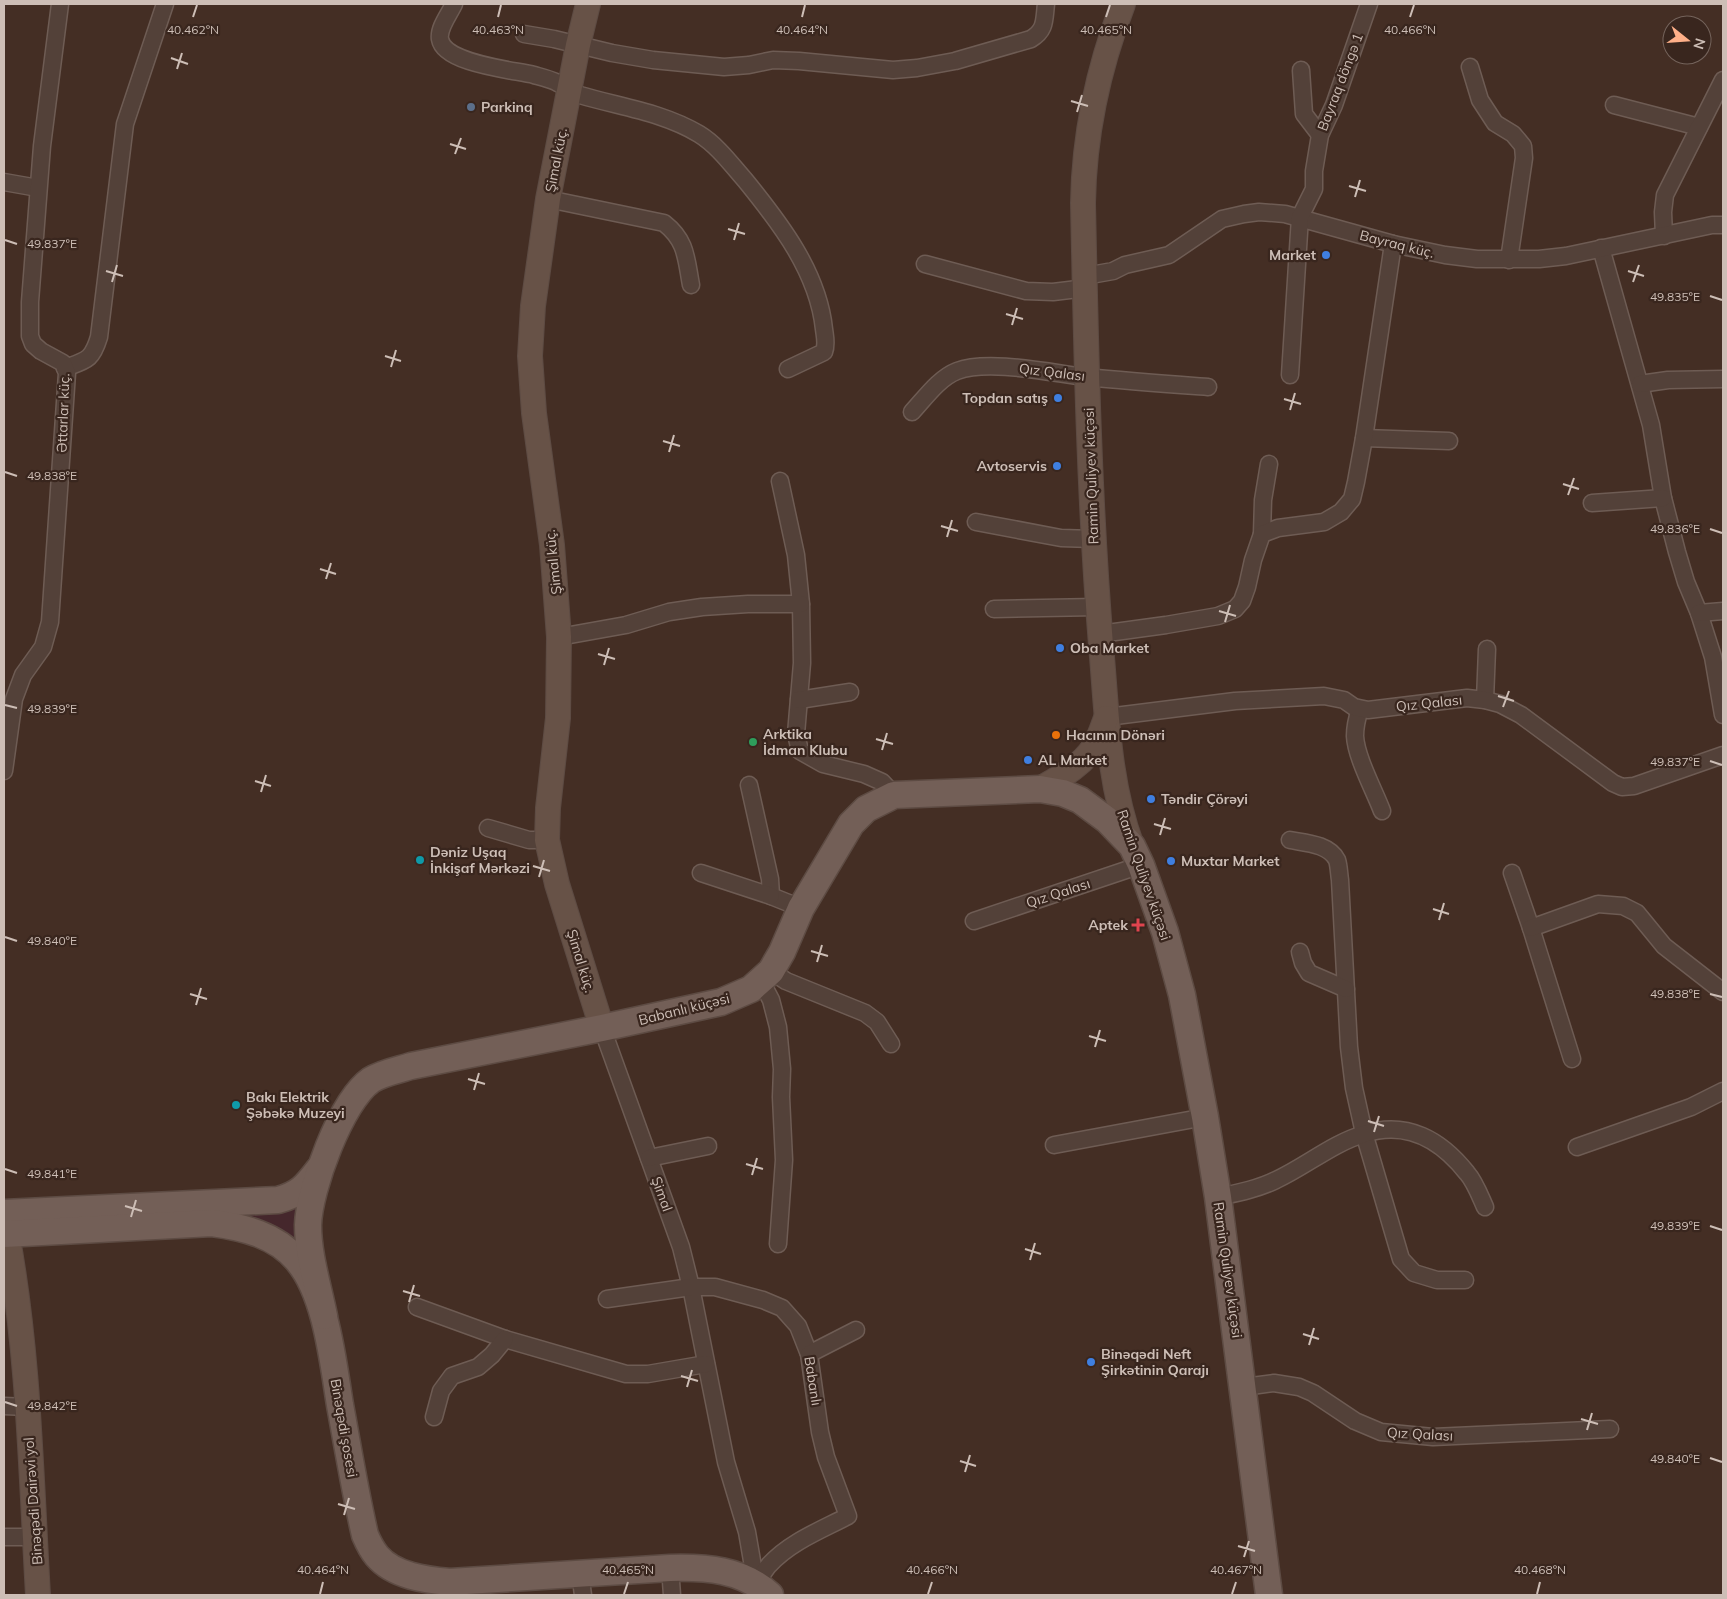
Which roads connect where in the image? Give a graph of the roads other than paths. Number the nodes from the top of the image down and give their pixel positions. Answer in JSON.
{"nodes":[{"id":1,"x":60,"y":4,"type":"edge"},
{"id":2,"x":165,"y":4,"type":"edge"},
{"id":3,"x":454,"y":4,"type":"edge"},
{"id":4,"x":588,"y":4,"type":"edge"},
{"id":5,"x":1046,"y":4,"type":"edge"},
{"id":6,"x":1123,"y":4,"type":"edge"},
{"id":7,"x":1369,"y":4,"type":"edge"},
{"id":8,"x":524,"y":34,"type":"dead end"},
{"id":9,"x":578,"y":45,"type":"junction"},
{"id":10,"x":1470,"y":67,"type":"dead end"},
{"id":11,"x":1301,"y":70,"type":"dead end"},
{"id":12,"x":1723,"y":80,"type":"edge"},
{"id":13,"x":570,"y":91,"type":"junction"},
{"id":14,"x":1614,"y":105,"type":"dead end"},
{"id":15,"x":1699,"y":127,"type":"junction"},
{"id":16,"x":1320,"y":135,"type":"junction"},
{"id":17,"x":4,"y":182,"type":"edge"},
{"id":18,"x":38,"y":188,"type":"junction"},
{"id":19,"x":548,"y":199,"type":"junction"},
{"id":20,"x":1300,"y":217,"type":"junction"},
{"id":21,"x":1723,"y":225,"type":"edge"},
{"id":22,"x":1664,"y":236,"type":"junction"},
{"id":23,"x":1393,"y":244,"type":"junction"},
{"id":24,"x":1601,"y":248,"type":"junction"},
{"id":25,"x":1509,"y":260,"type":"junction"},
{"id":26,"x":924,"y":264,"type":"dead end"},
{"id":27,"x":1085,"y":282,"type":"junction"},
{"id":28,"x":691,"y":285,"type":"dead end"},
{"id":29,"x":65,"y":368,"type":"junction"},
{"id":30,"x":788,"y":369,"type":"dead end"},
{"id":31,"x":1290,"y":374,"type":"dead end"},
{"id":32,"x":1088,"y":377,"type":"junction"},
{"id":33,"x":1723,"y":379,"type":"edge"},
{"id":34,"x":1640,"y":384,"type":"junction"},
{"id":35,"x":1208,"y":387,"type":"dead end"},
{"id":36,"x":912,"y":412,"type":"dead end"},
{"id":37,"x":1364,"y":438,"type":"junction"},
{"id":38,"x":1449,"y":441,"type":"dead end"},
{"id":39,"x":1269,"y":464,"type":"dead end"},
{"id":40,"x":780,"y":481,"type":"dead end"},
{"id":41,"x":1663,"y":498,"type":"junction"},
{"id":42,"x":1592,"y":503,"type":"dead end"},
{"id":43,"x":976,"y":522,"type":"dead end"},
{"id":44,"x":1262,"y":534,"type":"junction"},
{"id":45,"x":1093,"y":539,"type":"junction"},
{"id":46,"x":800,"y":604,"type":"junction"},
{"id":47,"x":1097,"y":607,"type":"junction"},
{"id":48,"x":994,"y":609,"type":"dead end"},
{"id":49,"x":1723,"y":611,"type":"edge"},
{"id":50,"x":1699,"y":613,"type":"junction"},
{"id":51,"x":1100,"y":634,"type":"junction"},
{"id":52,"x":559,"y":637,"type":"junction"},
{"id":53,"x":1487,"y":649,"type":"dead end"},
{"id":54,"x":850,"y":692,"type":"dead end"},
{"id":55,"x":799,"y":700,"type":"junction"},
{"id":56,"x":1485,"y":700,"type":"junction"},
{"id":57,"x":1360,"y":709,"type":"junction"},
{"id":58,"x":1723,"y":716,"type":"edge"},
{"id":59,"x":1107,"y":717,"type":"junction"},
{"id":60,"x":1723,"y":755,"type":"edge"},
{"id":61,"x":4,"y":769,"type":"edge"},
{"id":62,"x":749,"y":785,"type":"dead end"},
{"id":63,"x":1040,"y":789,"type":"junction"},
{"id":64,"x":894,"y":795,"type":"junction"},
{"id":65,"x":1382,"y":811,"type":"dead end"},
{"id":66,"x":488,"y":828,"type":"dead end"},
{"id":67,"x":547,"y":840,"type":"junction"},
{"id":68,"x":1290,"y":840,"type":"dead end"},
{"id":69,"x":1137,"y":856,"type":"junction"},
{"id":70,"x":701,"y":873,"type":"dead end"},
{"id":71,"x":1512,"y":873,"type":"dead end"},
{"id":72,"x":771,"y":896,"type":"junction"},
{"id":73,"x":801,"y":908,"type":"junction"},
{"id":74,"x":974,"y":921,"type":"dead end"},
{"id":75,"x":1531,"y":928,"type":"junction"},
{"id":76,"x":1300,"y":952,"type":"dead end"},
{"id":77,"x":766,"y":976,"type":"junction"},
{"id":78,"x":1346,"y":989,"type":"junction"},
{"id":79,"x":1723,"y":992,"type":"edge"},
{"id":80,"x":602,"y":1028,"type":"junction"},
{"id":81,"x":891,"y":1044,"type":"dead end"},
{"id":82,"x":1572,"y":1059,"type":"dead end"},
{"id":83,"x":1723,"y":1091,"type":"edge"},
{"id":84,"x":1205,"y":1117,"type":"junction"},
{"id":85,"x":1364,"y":1133,"type":"junction"},
{"id":86,"x":1054,"y":1145,"type":"dead end"},
{"id":87,"x":708,"y":1146,"type":"dead end"},
{"id":88,"x":1577,"y":1147,"type":"dead end"},
{"id":89,"x":649,"y":1158,"type":"junction"},
{"id":90,"x":320,"y":1168,"type":"junction"},
{"id":91,"x":1218,"y":1197,"type":"junction"},
{"id":92,"x":1485,"y":1207,"type":"dead end"},
{"id":93,"x":5,"y":1226,"type":"edge"},
{"id":94,"x":778,"y":1244,"type":"dead end"},
{"id":95,"x":1465,"y":1280,"type":"dead end"},
{"id":96,"x":691,"y":1287,"type":"junction"},
{"id":97,"x":607,"y":1299,"type":"dead end"},
{"id":98,"x":417,"y":1307,"type":"dead end"},
{"id":99,"x":324,"y":1316,"type":"junction"},
{"id":100,"x":856,"y":1330,"type":"dead end"},
{"id":101,"x":505,"y":1339,"type":"junction"},
{"id":102,"x":809,"y":1354,"type":"junction"},
{"id":103,"x":706,"y":1364,"type":"junction"},
{"id":104,"x":1244,"y":1387,"type":"junction"},
{"id":105,"x":15,"y":1407,"type":"edge"},
{"id":106,"x":434,"y":1417,"type":"dead end"},
{"id":107,"x":1610,"y":1429,"type":"dead end"},
{"id":108,"x":4,"y":1537,"type":"edge"},
{"id":109,"x":35,"y":1537,"type":"junction"},
{"id":110,"x":670,"y":1568,"type":"junction"},
{"id":111,"x":581,"y":1584,"type":"edge"},
{"id":112,"x":451,"y":1589,"type":"edge"},
{"id":113,"x":763,"y":1590,"type":"edge"},
{"id":114,"x":38,"y":1595,"type":"edge"},
{"id":115,"x":672,"y":1595,"type":"edge"},
{"id":116,"x":1269,"y":1595,"type":"edge"}],
"edges":[{"from":1,"to":18,"type":"street","name":"Əttarlar küç."},
{"from":2,"to":29,"type":"street"},
{"from":3,"to":13,"type":"street"},
{"from":4,"to":9,"type":"street","name":"Şimal küç."},
{"from":5,"to":9,"type":"street"},
{"from":6,"to":27,"type":"street","name":"Ramin Quliyev küçəsi"},
{"from":7,"to":16,"type":"street","name":"Bayraq döngə 1"},
{"from":8,"to":9,"type":"street"},
{"from":9,"to":13,"type":"street","name":"Şimal küç."},
{"from":10,"to":25,"type":"street"},
{"from":11,"to":16,"type":"street"},
{"from":12,"to":15,"type":"street"},
{"from":13,"to":19,"type":"street","name":"Şimal küç."},
{"from":13,"to":30,"type":"street"},
{"from":14,"to":15,"type":"street"},
{"from":15,"to":22,"type":"street"},
{"from":16,"to":20,"type":"street","name":"Bayraq döngə 1"},
{"from":17,"to":18,"type":"street"},
{"from":18,"to":29,"type":"street","name":"Əttarlar küç."},
{"from":19,"to":28,"type":"street"},
{"from":19,"to":52,"type":"street","name":"Şimal küç."},
{"from":20,"to":23,"type":"street","name":"Bayraq küç."},
{"from":20,"to":27,"type":"street","name":"Bayraq küç."},
{"from":20,"to":31,"type":"street"},
{"from":21,"to":22,"type":"street","name":"Bayraq küç."},
{"from":22,"to":24,"type":"street","name":"Bayraq küç."},
{"from":23,"to":25,"type":"street","name":"Bayraq küç."},
{"from":23,"to":37,"type":"street"},
{"from":24,"to":25,"type":"street","name":"Bayraq küç."},
{"from":24,"to":34,"type":"street"},
{"from":26,"to":27,"type":"street","name":"Bayraq küç."},
{"from":27,"to":32,"type":"street","name":"Ramin Quliyev küçəsi"},
{"from":29,"to":61,"type":"street","name":"Əttarlar küç."},
{"from":32,"to":35,"type":"street","name":"Qız Qalası"},
{"from":32,"to":36,"type":"street","name":"Qız Qalası"},
{"from":32,"to":45,"type":"street","name":"Ramin Quliyev küçəsi"},
{"from":33,"to":34,"type":"street"},
{"from":34,"to":41,"type":"street"},
{"from":37,"to":38,"type":"street"},
{"from":37,"to":44,"type":"street"},
{"from":39,"to":44,"type":"street"},
{"from":40,"to":46,"type":"street"},
{"from":41,"to":42,"type":"street"},
{"from":41,"to":50,"type":"street"},
{"from":43,"to":45,"type":"street"},
{"from":44,"to":51,"type":"street"},
{"from":45,"to":47,"type":"street","name":"Ramin Quliyev küçəsi"},
{"from":46,"to":52,"type":"street"},
{"from":46,"to":55,"type":"street"},
{"from":47,"to":48,"type":"street"},
{"from":47,"to":51,"type":"street","name":"Ramin Quliyev küçəsi"},
{"from":49,"to":50,"type":"street"},
{"from":50,"to":58,"type":"street"},
{"from":51,"to":59,"type":"street","name":"Ramin Quliyev küçəsi"},
{"from":52,"to":67,"type":"street","name":"Şimal küç."},
{"from":53,"to":56,"type":"street"},
{"from":54,"to":55,"type":"street"},
{"from":55,"to":64,"type":"street"},
{"from":56,"to":57,"type":"street","name":"Qız Qalası"},
{"from":56,"to":60,"type":"street","name":"Qız Qalası"},
{"from":57,"to":59,"type":"street"},
{"from":57,"to":65,"type":"street"},
{"from":59,"to":63,"type":"street"},
{"from":59,"to":69,"type":"street","name":"Ramin Quliyev küçəsi"},
{"from":62,"to":72,"type":"street"},
{"from":63,"to":64,"type":"main road"},
{"from":63,"to":69,"type":"main road"},
{"from":64,"to":73,"type":"main road"},
{"from":66,"to":67,"type":"street"},
{"from":67,"to":80,"type":"street","name":"Şimal küç."},
{"from":68,"to":78,"type":"street"},
{"from":69,"to":74,"type":"street","name":"Qız Qalası"},
{"from":69,"to":84,"type":"main road","name":"Ramin Quliyev küçəsi"},
{"from":70,"to":72,"type":"street"},
{"from":71,"to":75,"type":"street"},
{"from":72,"to":73,"type":"street"},
{"from":73,"to":77,"type":"main road"},
{"from":75,"to":79,"type":"street"},
{"from":75,"to":82,"type":"street"},
{"from":76,"to":78,"type":"street"},
{"from":77,"to":80,"type":"main road","name":"Babanlı küçəsi"},
{"from":77,"to":81,"type":"street"},
{"from":77,"to":94,"type":"street"},
{"from":78,"to":85,"type":"street"},
{"from":80,"to":89,"type":"street","name":"Şimal"},
{"from":80,"to":90,"type":"main road","name":"Babanlı küçəsi"},
{"from":83,"to":88,"type":"street"},
{"from":84,"to":86,"type":"street"},
{"from":84,"to":91,"type":"main road","name":"Ramin Quliyev küçəsi"},
{"from":85,"to":91,"type":"street"},
{"from":85,"to":92,"type":"street"},
{"from":85,"to":95,"type":"street"},
{"from":87,"to":89,"type":"street"},
{"from":89,"to":96,"type":"street","name":"Şimal"},
{"from":90,"to":93,"type":"main road"},
{"from":90,"to":99,"type":"main road"},
{"from":91,"to":104,"type":"main road","name":"Ramin Quliyev küçəsi"},
{"from":93,"to":99,"type":"main road","name":"Binəqədi şosesi"},
{"from":93,"to":105,"type":"street","name":"Binəqədi Dairəvi yol"},
{"from":96,"to":97,"type":"street","name":"Babanlı"},
{"from":96,"to":102,"type":"street","name":"Babanlı"},
{"from":96,"to":103,"type":"street","name":"Şimal"},
{"from":98,"to":101,"type":"street"},
{"from":99,"to":112,"type":"main road","name":"Binəqədi şosesi"},
{"from":100,"to":102,"type":"street"},
{"from":101,"to":103,"type":"street"},
{"from":101,"to":106,"type":"street"},
{"from":102,"to":113,"type":"street","name":"Babanlı"},
{"from":103,"to":113,"type":"street","name":"Şimal"},
{"from":104,"to":107,"type":"street","name":"Qız Qalası"},
{"from":104,"to":116,"type":"main road","name":"Ramin Quliyev küçəsi"},
{"from":105,"to":109,"type":"street","name":"Binəqədi Dairəvi yol"},
{"from":108,"to":109,"type":"street"},
{"from":109,"to":114,"type":"street","name":"Binəqədi Dairəvi yol"},
{"from":110,"to":111,"type":"main road","name":"Binəqədi şosesi"},
{"from":110,"to":113,"type":"main road","name":"Binəqədi şosesi"},
{"from":110,"to":115,"type":"street"},
{"from":111,"to":112,"type":"main road","name":"Binəqədi şosesi"}]}
